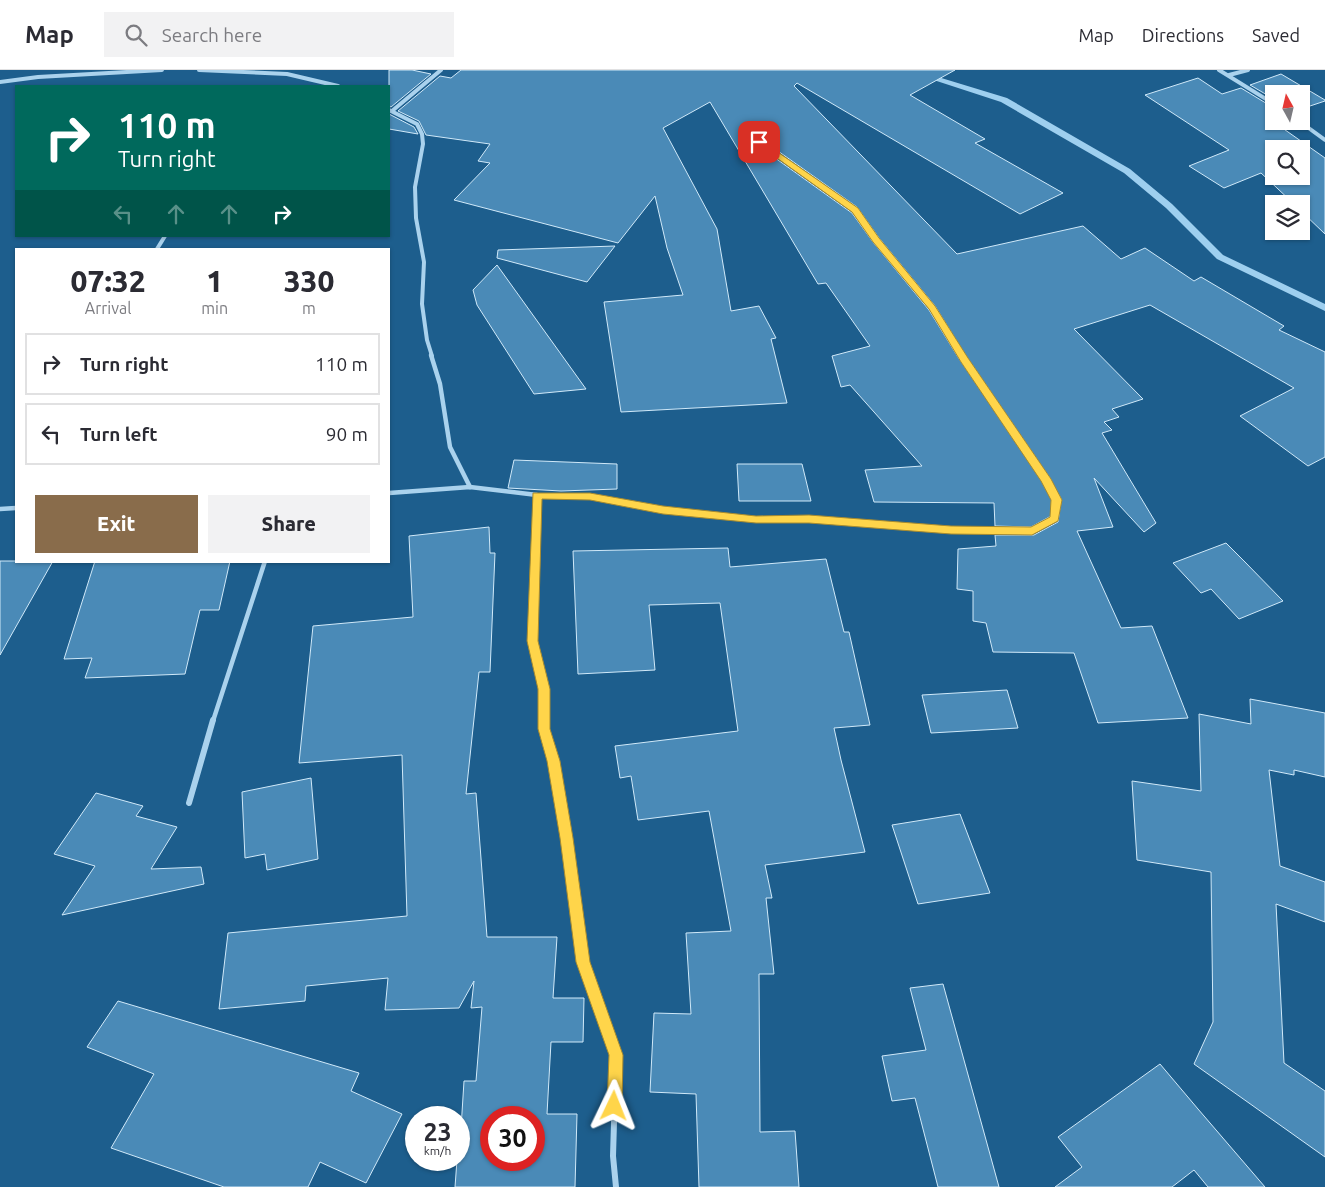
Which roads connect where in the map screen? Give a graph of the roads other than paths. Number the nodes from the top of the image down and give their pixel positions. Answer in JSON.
{"nodes":[{"id":1,"x":37,"y":70,"type":"edge"},
{"id":2,"x":162,"y":70,"type":"edge"},
{"id":3,"x":199,"y":70,"type":"edge"},
{"id":4,"x":442,"y":70,"type":"edge"},
{"id":5,"x":1219,"y":70,"type":"edge"},
{"id":6,"x":1248,"y":70,"type":"edge"},
{"id":7,"x":1229,"y":75,"type":"junction"},
{"id":8,"x":38,"y":77,"type":"junction"},
{"id":9,"x":0,"y":82,"type":"edge"},
{"id":10,"x":334,"y":85,"type":"edge"},
{"id":11,"x":1265,"y":98,"type":"edge"},
{"id":12,"x":391,"y":111,"type":"edge"},
{"id":13,"x":1310,"y":129,"type":"edge"},
{"id":14,"x":1325,"y":140,"type":"edge"},
{"id":15,"x":759,"y":142,"type":"dead end"},
{"id":16,"x":470,"y":487,"type":"junction"},
{"id":17,"x":390,"y":493,"type":"edge"},
{"id":18,"x":537,"y":495,"type":"junction"},
{"id":19,"x":15,"y":508,"type":"edge"},
{"id":20,"x":0,"y":509,"type":"edge"},
{"id":21,"x":264,"y":563,"type":"edge"},
{"id":22,"x":189,"y":803,"type":"dead end"},
{"id":23,"x":616,"y":1187,"type":"edge"}],
"edges":[{"from":1,"to":8,"type":"street"},
{"from":2,"to":8,"type":"street"},
{"from":3,"to":10,"type":"street"},
{"from":4,"to":12,"type":"street"},
{"from":5,"to":7,"type":"street"},
{"from":6,"to":7,"type":"street"},
{"from":7,"to":11,"type":"street"},
{"from":8,"to":9,"type":"street"},
{"from":12,"to":16,"type":"street"},
{"from":13,"to":14,"type":"street"},
{"from":15,"to":18,"type":"street"},
{"from":16,"to":17,"type":"street"},
{"from":16,"to":18,"type":"street"},
{"from":18,"to":23,"type":"street"},
{"from":19,"to":20,"type":"street"},
{"from":21,"to":22,"type":"street"}]}
